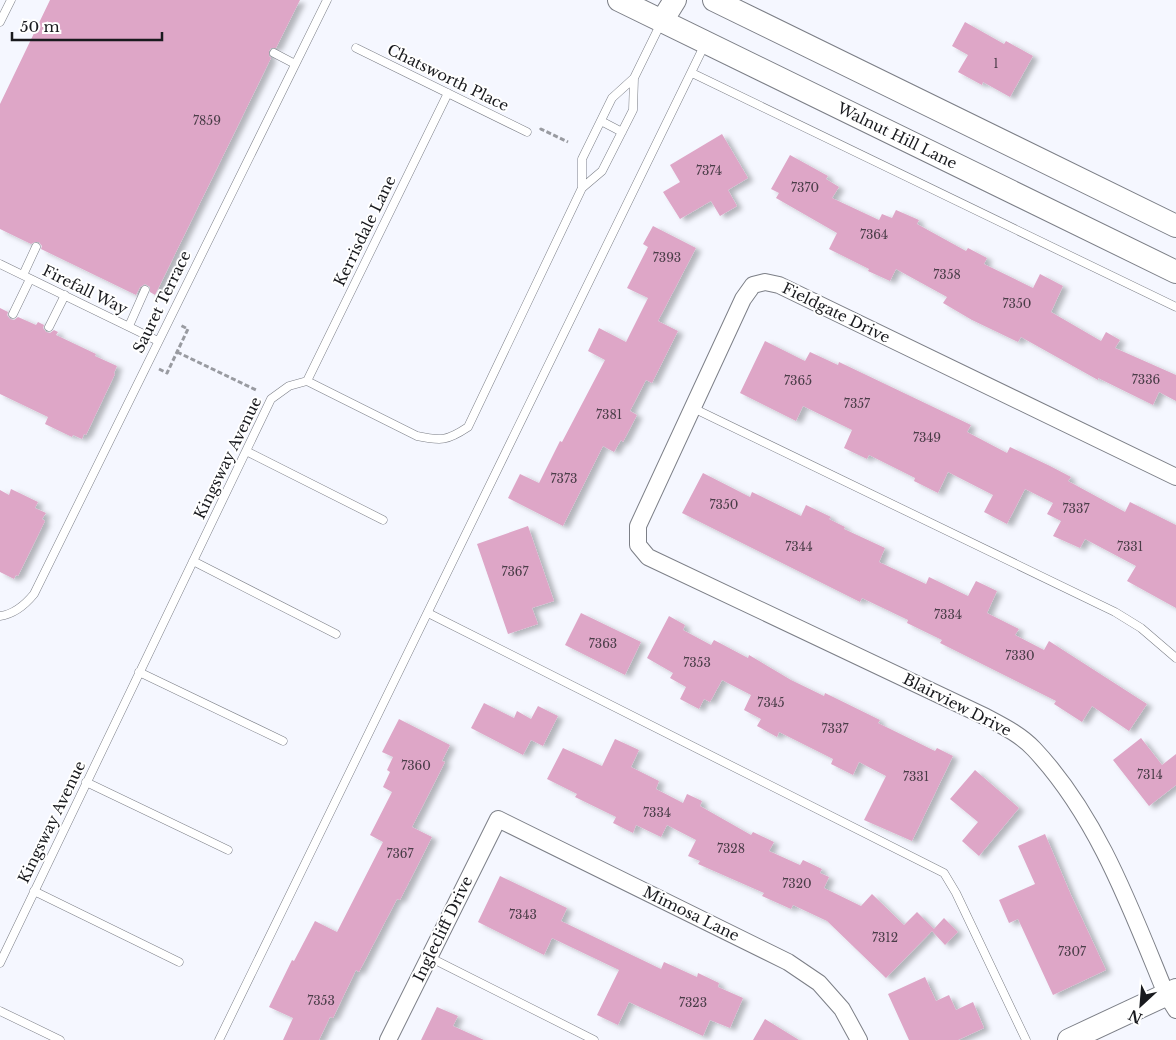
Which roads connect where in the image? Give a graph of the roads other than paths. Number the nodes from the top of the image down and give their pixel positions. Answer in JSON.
{"nodes":[{"id":1,"x":327,"y":0,"type":"edge"},
{"id":2,"x":619,"y":0,"type":"edge"},
{"id":3,"x":675,"y":0,"type":"edge"},
{"id":4,"x":714,"y":0,"type":"edge"},
{"id":5,"x":0,"y":2,"type":"edge"},
{"id":6,"x":10,"y":3,"type":"edge"},
{"id":7,"x":662,"y":21,"type":"junction"},
{"id":8,"x":0,"y":22,"type":"edge"},
{"id":9,"x":706,"y":43,"type":"junction"},
{"id":10,"x":356,"y":48,"type":"dead end"},
{"id":11,"x":274,"y":53,"type":"dead end"},
{"id":12,"x":295,"y":64,"type":"junction"},
{"id":13,"x":692,"y":73,"type":"junction"},
{"id":14,"x":634,"y":78,"type":"junction"},
{"id":15,"x":448,"y":93,"type":"junction"},
{"id":16,"x":601,"y":122,"type":"junction"},
{"id":17,"x":527,"y":132,"type":"road end"},
{"id":18,"x":622,"y":132,"type":"junction"},
{"id":19,"x":582,"y":188,"type":"junction"},
{"id":20,"x":1176,"y":226,"type":"edge"},
{"id":21,"x":36,"y":247,"type":"dead end"},
{"id":22,"x":0,"y":264,"type":"edge"},
{"id":23,"x":1176,"y":272,"type":"edge"},
{"id":24,"x":27,"y":277,"type":"junction"},
{"id":25,"x":145,"y":290,"type":"dead end"},
{"id":26,"x":65,"y":295,"type":"junction"},
{"id":27,"x":1176,"y":307,"type":"edge"},
{"id":28,"x":13,"y":314,"type":"dead end"},
{"id":29,"x":129,"y":326,"type":"junction"},
{"id":30,"x":49,"y":328,"type":"dead end"},
{"id":31,"x":158,"y":341,"type":"junction"},
{"id":32,"x":307,"y":381,"type":"junction"},
{"id":33,"x":693,"y":408,"type":"junction"},
{"id":34,"x":246,"y":451,"type":"junction"},
{"id":35,"x":1176,"y":477,"type":"edge"},
{"id":36,"x":383,"y":520,"type":"dead end"},
{"id":37,"x":638,"y":545,"type":"joint"},
{"id":38,"x":193,"y":561,"type":"junction"},
{"id":39,"x":428,"y":613,"type":"junction"},
{"id":40,"x":0,"y":616,"type":"edge"},
{"id":41,"x":336,"y":634,"type":"dead end"},
{"id":42,"x":1176,"y":658,"type":"edge"},
{"id":43,"x":140,"y":672,"type":"junction"},
{"id":44,"x":283,"y":741,"type":"dead end"},
{"id":45,"x":86,"y":782,"type":"junction"},
{"id":46,"x":498,"y":819,"type":"joint"},
{"id":47,"x":228,"y":850,"type":"dead end"},
{"id":48,"x":34,"y":892,"type":"junction"},
{"id":49,"x":429,"y":957,"type":"junction"},
{"id":50,"x":179,"y":962,"type":"dead end"},
{"id":51,"x":0,"y":963,"type":"edge"},
{"id":52,"x":1173,"y":998,"type":"edge"},
{"id":53,"x":0,"y":1011,"type":"edge"},
{"id":54,"x":60,"y":1040,"type":"edge"},
{"id":55,"x":219,"y":1040,"type":"edge"},
{"id":56,"x":388,"y":1040,"type":"edge"},
{"id":57,"x":594,"y":1040,"type":"edge"},
{"id":58,"x":859,"y":1040,"type":"edge"},
{"id":59,"x":1026,"y":1040,"type":"edge"},
{"id":60,"x":1068,"y":1040,"type":"edge"}],
"edges":[{"from":1,"to":12,"type":"lane","name":"Sauret Terrace"},
{"from":2,"to":7,"type":"main road","name":"Walnut Hill Lane"},
{"from":3,"to":7,"type":"main road"},
{"from":4,"to":20,"type":"main road"},
{"from":5,"to":6,"type":"lane"},
{"from":6,"to":8,"type":"lane"},
{"from":7,"to":9,"type":"main road","name":"Walnut Hill Lane"},
{"from":7,"to":14,"type":"lane"},
{"from":9,"to":13,"type":"lane"},
{"from":9,"to":23,"type":"main road","name":"Walnut Hill Lane"},
{"from":10,"to":15,"type":"lane","name":"Chatsworth Place"},
{"from":11,"to":12,"type":"lane"},
{"from":12,"to":31,"type":"lane","name":"Sauret Terrace"},
{"from":13,"to":27,"type":"lane"},
{"from":13,"to":39,"type":"lane"},
{"from":14,"to":16,"type":"lane"},
{"from":14,"to":18,"type":"lane"},
{"from":15,"to":17,"type":"lane","name":"Chatsworth Place"},
{"from":15,"to":32,"type":"lane","name":"Kerrisdale Lane"},
{"from":16,"to":18,"type":"lane"},
{"from":16,"to":19,"type":"lane"},
{"from":18,"to":19,"type":"lane"},
{"from":19,"to":32,"type":"lane"},
{"from":21,"to":24,"type":"lane"},
{"from":22,"to":24,"type":"lane","name":"Firefall Way"},
{"from":24,"to":26,"type":"lane","name":"Firefall Way"},
{"from":24,"to":28,"type":"lane"},
{"from":25,"to":29,"type":"lane"},
{"from":26,"to":29,"type":"lane","name":"Firefall Way"},
{"from":26,"to":30,"type":"lane"},
{"from":29,"to":31,"type":"lane","name":"Firefall Way"},
{"from":31,"to":40,"type":"lane","name":"Sauret Terrace"},
{"from":32,"to":34,"type":"lane","name":"Kingsway Avenue"},
{"from":33,"to":35,"type":"street","name":"Fieldgate Drive"},
{"from":33,"to":37,"type":"street","name":"Fieldgate Drive"},
{"from":33,"to":42,"type":"lane"},
{"from":34,"to":36,"type":"lane"},
{"from":34,"to":38,"type":"lane","name":"Kingsway Avenue"},
{"from":37,"to":52,"type":"street","name":"Blairview Drive"},
{"from":38,"to":41,"type":"lane"},
{"from":38,"to":43,"type":"lane","name":"Kingsway Avenue"},
{"from":39,"to":55,"type":"lane"},
{"from":39,"to":59,"type":"lane"},
{"from":43,"to":44,"type":"lane"},
{"from":43,"to":45,"type":"lane","name":"Kingsway Avenue"},
{"from":45,"to":47,"type":"lane"},
{"from":45,"to":48,"type":"lane","name":"Kingsway Avenue"},
{"from":46,"to":49,"type":"street","name":"Inglecliff Drive"},
{"from":46,"to":58,"type":"street","name":"Mimosa Lane"},
{"from":48,"to":50,"type":"lane"},
{"from":48,"to":51,"type":"lane","name":"Kingsway Avenue"},
{"from":49,"to":56,"type":"street","name":"Inglecliff Drive"},
{"from":49,"to":57,"type":"lane"},
{"from":52,"to":60,"type":"main road"},
{"from":53,"to":54,"type":"lane"}]}
